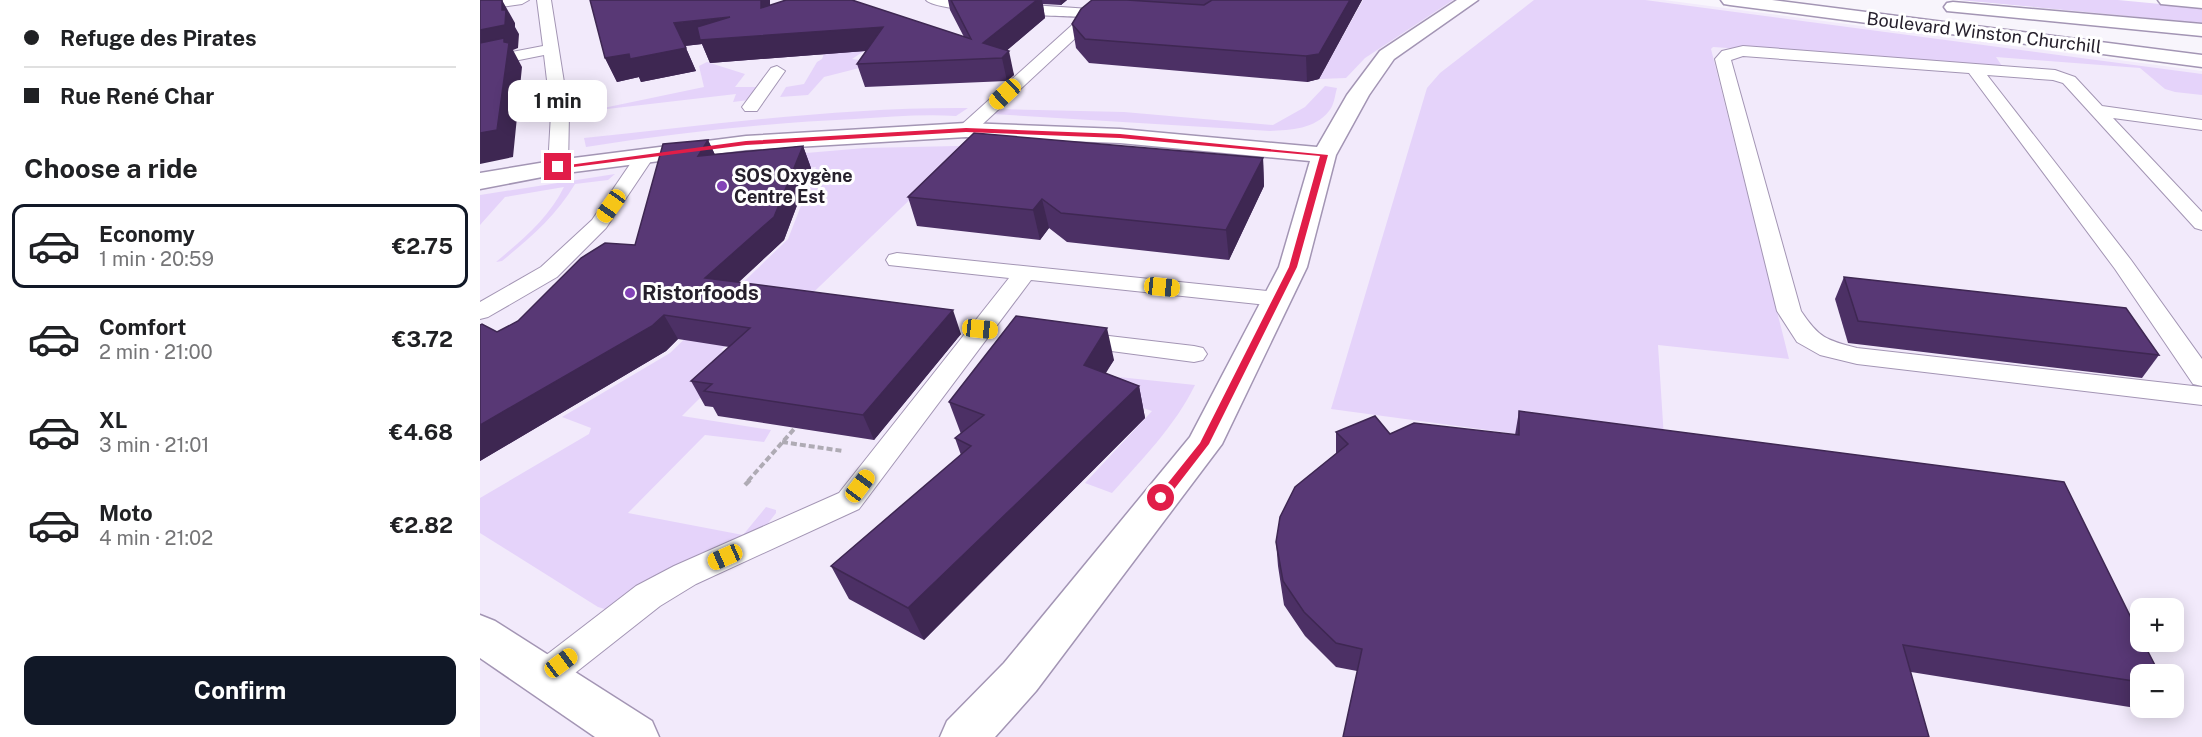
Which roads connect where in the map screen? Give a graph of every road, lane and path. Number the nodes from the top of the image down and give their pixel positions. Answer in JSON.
{"nodes":[{"id":1,"x":522,"y":0,"type":"edge"},
{"id":2,"x":544,"y":0,"type":"edge"},
{"id":3,"x":933,"y":0,"type":"edge"},
{"id":4,"x":1109,"y":0,"type":"edge"},
{"id":5,"x":1469,"y":0,"type":"edge"},
{"id":6,"x":1730,"y":0,"type":"edge"},
{"id":7,"x":2168,"y":0,"type":"edge"},
{"id":8,"x":2202,"y":3,"type":"edge"},
{"id":9,"x":1935,"y":5,"type":"dead end"},
{"id":10,"x":480,"y":6,"type":"edge"},
{"id":11,"x":1094,"y":14,"type":"junction"},
{"id":12,"x":1128,"y":16,"type":"edge"},
{"id":13,"x":2202,"y":30,"type":"edge"},
{"id":14,"x":551,"y":50,"type":"junction"},
{"id":15,"x":2202,"y":61,"type":"edge"},
{"id":16,"x":480,"y":63,"type":"edge"},
{"id":17,"x":1974,"y":69,"type":"junction"},
{"id":18,"x":777,"y":70,"type":"dead end"},
{"id":19,"x":521,"y":94,"type":"dead end"},
{"id":20,"x":751,"y":107,"type":"dead end"},
{"id":21,"x":2097,"y":110,"type":"junction"},
{"id":22,"x":508,"y":121,"type":"dead end"},
{"id":23,"x":2202,"y":125,"type":"edge"},
{"id":24,"x":966,"y":130,"type":"junction"},
{"id":25,"x":646,"y":155,"type":"junction"},
{"id":26,"x":1324,"y":155,"type":"junction"},
{"id":27,"x":558,"y":167,"type":"junction"},
{"id":28,"x":480,"y":181,"type":"edge"},
{"id":29,"x":2202,"y":224,"type":"edge"},
{"id":30,"x":897,"y":260,"type":"dead end"},
{"id":31,"x":1025,"y":273,"type":"junction"},
{"id":32,"x":1277,"y":299,"type":"junction"},
{"id":33,"x":480,"y":312,"type":"edge"},
{"id":34,"x":1051,"y":337,"type":"edge"},
{"id":35,"x":1194,"y":354,"type":"dead end"},
{"id":36,"x":2202,"y":378,"type":"edge"},
{"id":37,"x":2202,"y":396,"type":"edge"},
{"id":38,"x":795,"y":428,"type":"edge"},
{"id":39,"x":782,"y":442,"type":"junction"},
{"id":40,"x":882,"y":457,"type":"junction"},
{"id":41,"x":745,"y":485,"type":"dead end"},
{"id":42,"x":480,"y":634,"type":"edge"},
{"id":43,"x":544,"y":676,"type":"junction"},
{"id":44,"x":635,"y":737,"type":"edge"},
{"id":45,"x":964,"y":737,"type":"edge"}],
"edges":[{"from":1,"to":10,"type":"lane"},
{"from":2,"to":14,"type":"lane"},
{"from":3,"to":11,"type":"lane"},
{"from":4,"to":11,"type":"lane"},
{"from":5,"to":26,"type":"street"},
{"from":6,"to":15,"type":"street","name":"Boulevard Winston Churchill"},
{"from":7,"to":8,"type":"street"},
{"from":9,"to":13,"type":"street","name":"Boulevard Winston Churchill"},
{"from":11,"to":12,"type":"lane"},
{"from":11,"to":24,"type":"lane"},
{"from":14,"to":16,"type":"lane"},
{"from":14,"to":27,"type":"lane"},
{"from":17,"to":21,"type":"lane"},
{"from":17,"to":36,"type":"lane"},
{"from":17,"to":37,"type":"lane"},
{"from":18,"to":20,"type":"lane"},
{"from":19,"to":22,"type":"path"},
{"from":21,"to":23,"type":"lane"},
{"from":21,"to":29,"type":"lane"},
{"from":24,"to":25,"type":"street"},
{"from":24,"to":26,"type":"street"},
{"from":25,"to":27,"type":"street"},
{"from":25,"to":33,"type":"lane"},
{"from":26,"to":32,"type":"street"},
{"from":27,"to":28,"type":"street"},
{"from":30,"to":31,"type":"lane"},
{"from":31,"to":32,"type":"lane"},
{"from":31,"to":40,"type":"lane"},
{"from":32,"to":45,"type":"street"},
{"from":34,"to":35,"type":"lane"},
{"from":38,"to":39,"type":"path"},
{"from":39,"to":40,"type":"path"},
{"from":39,"to":41,"type":"path"},
{"from":40,"to":43,"type":"lane"},
{"from":42,"to":43,"type":"street"},
{"from":43,"to":44,"type":"street"}]}
